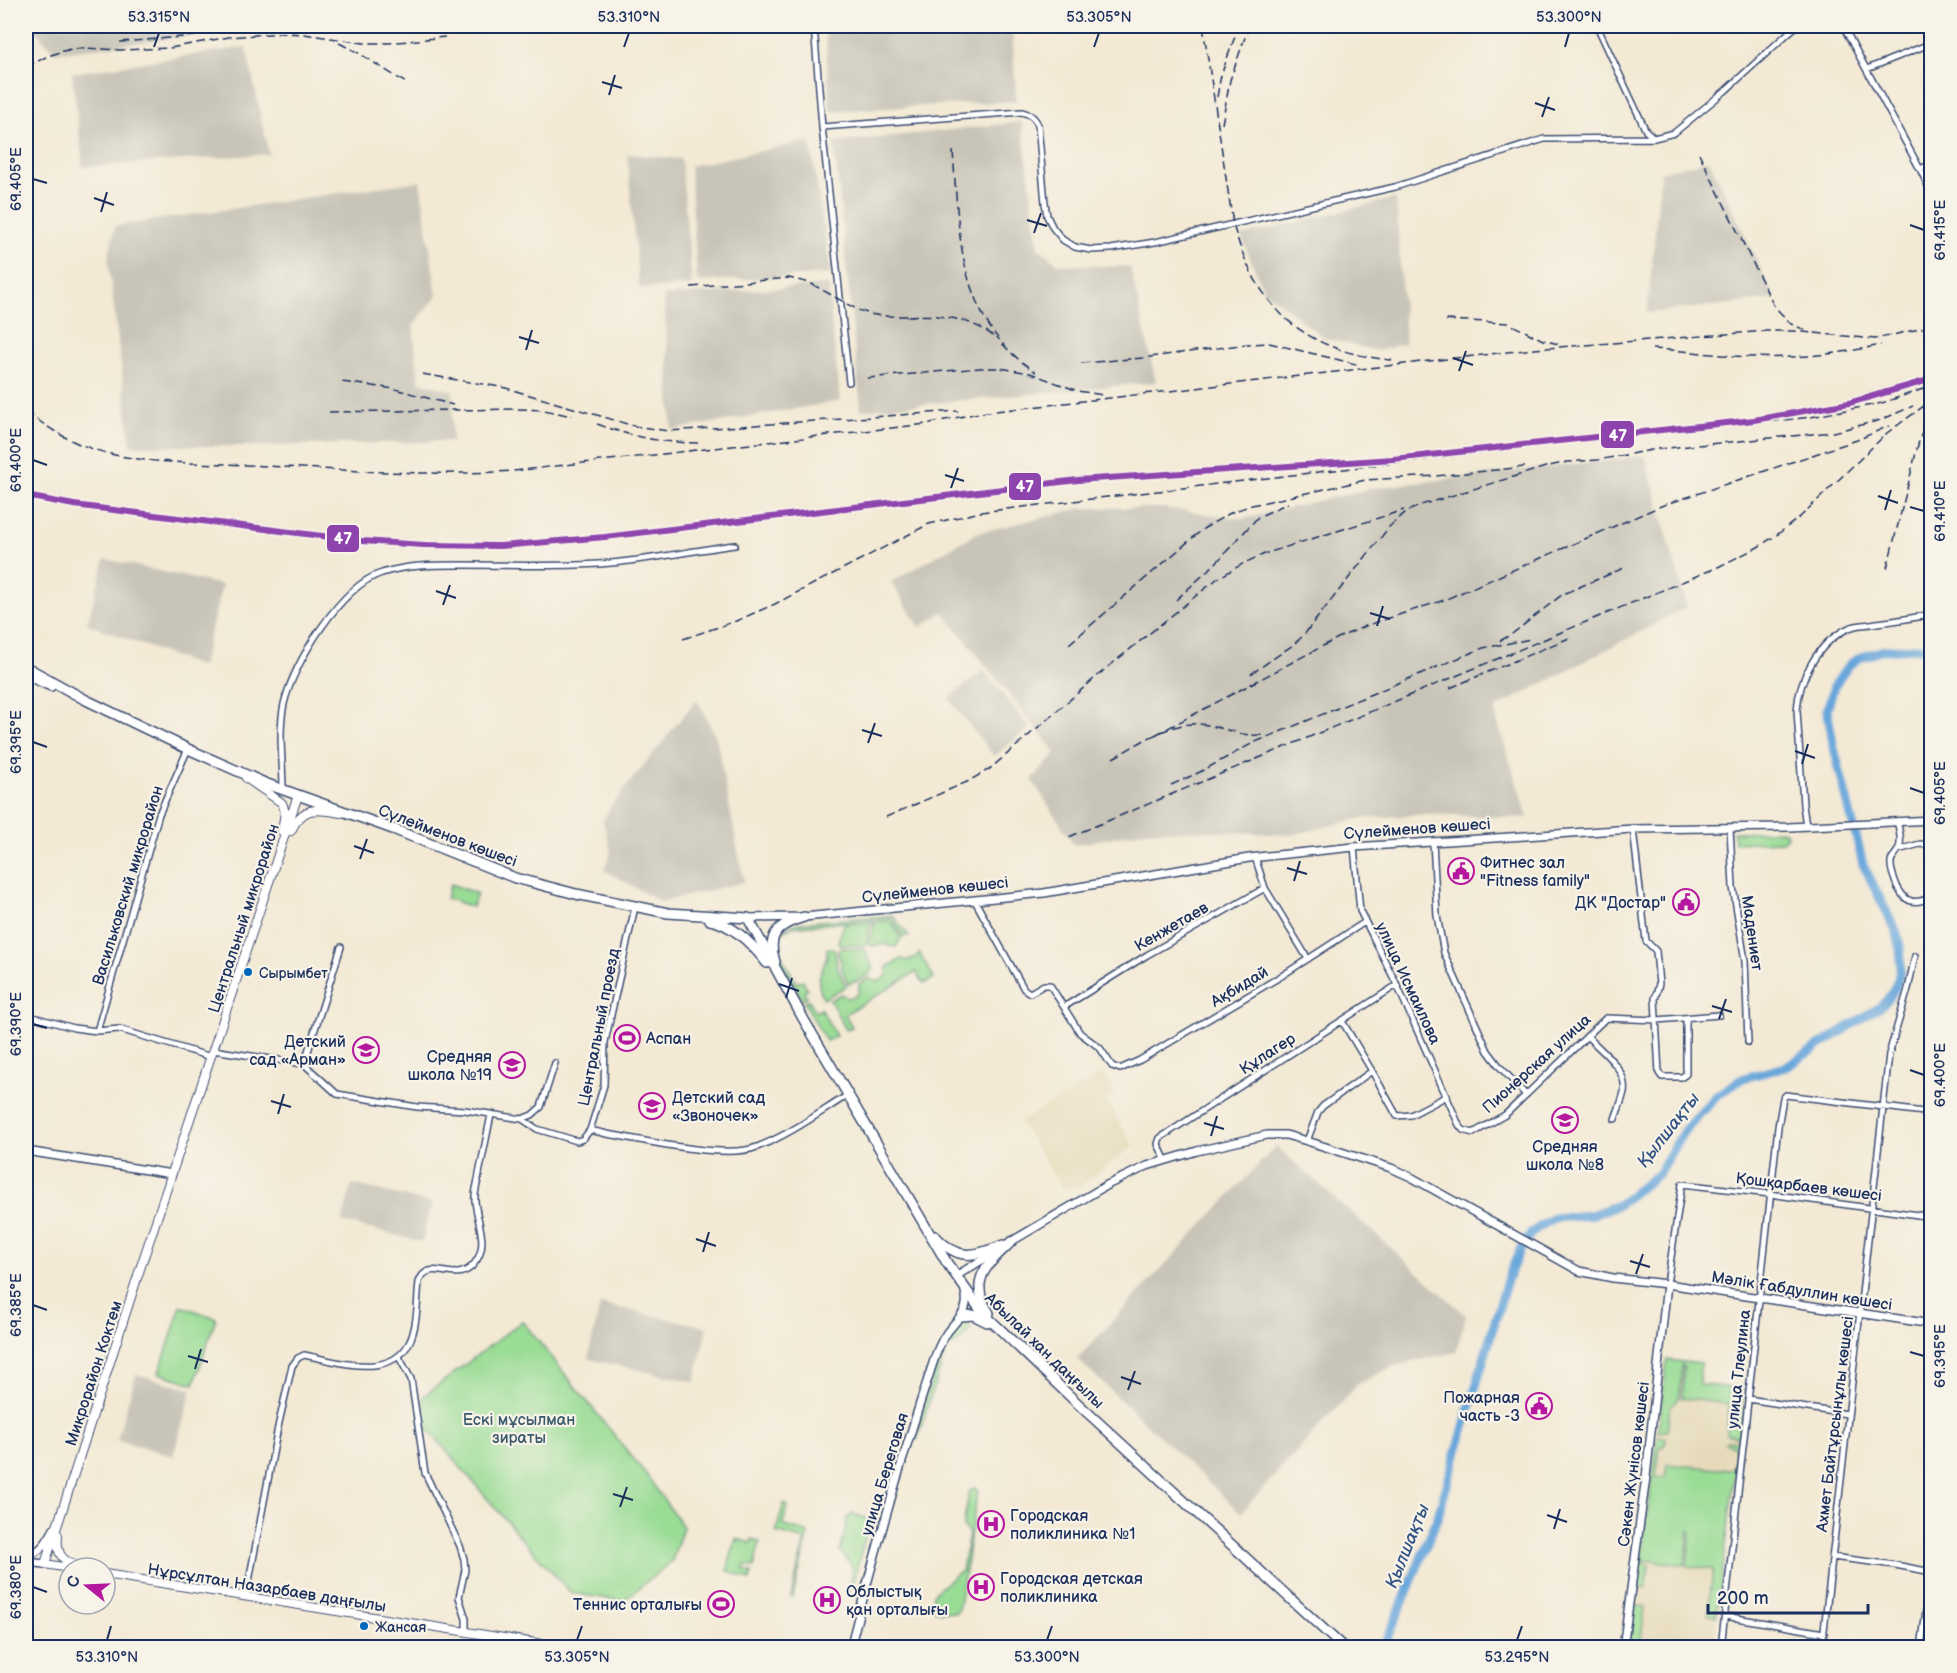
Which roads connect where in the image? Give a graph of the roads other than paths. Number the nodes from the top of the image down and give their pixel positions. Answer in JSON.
{"nodes":[{"id":1,"x":814,"y":26,"type":"edge"},
{"id":2,"x":1597,"y":26,"type":"edge"},
{"id":3,"x":1796,"y":26,"type":"edge"},
{"id":4,"x":1843,"y":26,"type":"edge"},
{"id":5,"x":1932,"y":43,"type":"edge"},
{"id":6,"x":1867,"y":69,"type":"junction"},
{"id":7,"x":822,"y":127,"type":"junction"},
{"id":8,"x":1654,"y":138,"type":"junction"},
{"id":9,"x":1932,"y":165,"type":"edge"},
{"id":10,"x":1920,"y":169,"type":"junction"},
{"id":11,"x":1932,"y":194,"type":"edge"},
{"id":12,"x":849,"y":382,"type":"dead end"},
{"id":13,"x":735,"y":545,"type":"dead end"},
{"id":14,"x":1932,"y":614,"type":"edge"},
{"id":15,"x":26,"y":667,"type":"edge"},
{"id":16,"x":26,"y":675,"type":"edge"},
{"id":17,"x":51,"y":683,"type":"junction"},
{"id":18,"x":188,"y":749,"type":"junction"},
{"id":19,"x":229,"y":767,"type":"junction"},
{"id":20,"x":283,"y":790,"type":"junction"},
{"id":21,"x":298,"y":795,"type":"junction"},
{"id":22,"x":353,"y":815,"type":"junction"},
{"id":23,"x":1932,"y":820,"type":"edge"},
{"id":24,"x":1898,"y":821,"type":"junction"},
{"id":25,"x":1806,"y":826,"type":"junction"},
{"id":26,"x":1730,"y":828,"type":"junction"},
{"id":27,"x":1633,"y":829,"type":"junction"},
{"id":28,"x":1433,"y":841,"type":"junction"},
{"id":29,"x":1354,"y":847,"type":"junction"},
{"id":30,"x":1932,"y":849,"type":"edge"},
{"id":31,"x":1898,"y":850,"type":"junction"},
{"id":32,"x":278,"y":856,"type":"junction"},
{"id":33,"x":1255,"y":857,"type":"junction"},
{"id":34,"x":1265,"y":888,"type":"junction"},
{"id":35,"x":1932,"y":897,"type":"edge"},
{"id":36,"x":975,"y":901,"type":"junction"},
{"id":37,"x":635,"y":907,"type":"junction"},
{"id":38,"x":680,"y":914,"type":"junction"},
{"id":39,"x":804,"y":917,"type":"junction"},
{"id":40,"x":748,"y":918,"type":"junction"},
{"id":41,"x":1365,"y":922,"type":"junction"},
{"id":42,"x":341,"y":947,"type":"dead end"},
{"id":43,"x":1915,"y":956,"type":"dead end"},
{"id":44,"x":1308,"y":959,"type":"junction"},
{"id":45,"x":783,"y":984,"type":"junction"},
{"id":46,"x":1397,"y":986,"type":"junction"},
{"id":47,"x":1064,"y":1007,"type":"junction"},
{"id":48,"x":26,"y":1015,"type":"edge"},
{"id":49,"x":1719,"y":1015,"type":"dead end"},
{"id":50,"x":1686,"y":1018,"type":"junction"},
{"id":51,"x":1657,"y":1020,"type":"junction"},
{"id":52,"x":1342,"y":1021,"type":"junction"},
{"id":53,"x":97,"y":1031,"type":"junction"},
{"id":54,"x":1587,"y":1036,"type":"junction"},
{"id":55,"x":1748,"y":1042,"type":"dead end"},
{"id":56,"x":212,"y":1053,"type":"junction"},
{"id":57,"x":555,"y":1063,"type":"dead end"},
{"id":58,"x":304,"y":1064,"type":"junction"},
{"id":59,"x":1372,"y":1071,"type":"junction"},
{"id":60,"x":848,"y":1095,"type":"junction"},
{"id":61,"x":1526,"y":1095,"type":"junction"},
{"id":62,"x":1447,"y":1096,"type":"junction"},
{"id":63,"x":1884,"y":1107,"type":"junction"},
{"id":64,"x":1932,"y":1113,"type":"edge"},
{"id":65,"x":491,"y":1114,"type":"junction"},
{"id":66,"x":522,"y":1119,"type":"junction"},
{"id":67,"x":1615,"y":1119,"type":"dead end"},
{"id":68,"x":1459,"y":1125,"type":"joint"},
{"id":69,"x":590,"y":1130,"type":"junction"},
{"id":70,"x":1307,"y":1141,"type":"junction"},
{"id":71,"x":26,"y":1151,"type":"edge"},
{"id":72,"x":1165,"y":1159,"type":"junction"},
{"id":73,"x":172,"y":1174,"type":"junction"},
{"id":74,"x":1770,"y":1194,"type":"junction"},
{"id":75,"x":1872,"y":1208,"type":"junction"},
{"id":76,"x":1932,"y":1216,"type":"edge"},
{"id":77,"x":923,"y":1223,"type":"junction"},
{"id":78,"x":1011,"y":1242,"type":"junction"},
{"id":79,"x":960,"y":1274,"type":"junction"},
{"id":80,"x":1668,"y":1284,"type":"junction"},
{"id":81,"x":964,"y":1288,"type":"junction"},
{"id":82,"x":1759,"y":1297,"type":"junction"},
{"id":83,"x":1860,"y":1313,"type":"junction"},
{"id":84,"x":962,"y":1316,"type":"junction"},
{"id":85,"x":1932,"y":1324,"type":"edge"},
{"id":86,"x":1001,"y":1332,"type":"junction"},
{"id":87,"x":399,"y":1357,"type":"junction"},
{"id":88,"x":1748,"y":1399,"type":"junction"},
{"id":89,"x":1848,"y":1414,"type":"junction"},
{"id":90,"x":61,"y":1516,"type":"junction"},
{"id":91,"x":26,"y":1556,"type":"edge"},
{"id":92,"x":61,"y":1556,"type":"edge"},
{"id":93,"x":1832,"y":1557,"type":"junction"},
{"id":94,"x":26,"y":1562,"type":"edge"},
{"id":95,"x":45,"y":1564,"type":"junction"},
{"id":96,"x":57,"y":1566,"type":"edge"},
{"id":97,"x":1931,"y":1572,"type":"edge"},
{"id":98,"x":117,"y":1576,"type":"edge"},
{"id":99,"x":246,"y":1597,"type":"junction"},
{"id":100,"x":1725,"y":1616,"type":"junction"},
{"id":101,"x":466,"y":1632,"type":"junction"},
{"id":102,"x":1824,"y":1633,"type":"junction"},
{"id":103,"x":567,"y":1647,"type":"edge"},
{"id":104,"x":849,"y":1647,"type":"edge"},
{"id":105,"x":1344,"y":1647,"type":"edge"},
{"id":106,"x":1623,"y":1647,"type":"edge"},
{"id":107,"x":1721,"y":1647,"type":"edge"},
{"id":108,"x":1822,"y":1647,"type":"edge"},
{"id":109,"x":1921,"y":1647,"type":"edge"}],
"edges":[{"from":1,"to":7,"type":"street"},
{"from":2,"to":8,"type":"street"},
{"from":3,"to":8,"type":"street"},
{"from":4,"to":6,"type":"street"},
{"from":5,"to":6,"type":"street"},
{"from":6,"to":10,"type":"street"},
{"from":7,"to":8,"type":"street"},
{"from":7,"to":12,"type":"street"},
{"from":9,"to":10,"type":"street"},
{"from":10,"to":11,"type":"street"},
{"from":13,"to":20,"type":"street"},
{"from":14,"to":25,"type":"street"},
{"from":15,"to":17,"type":"highway"},
{"from":16,"to":17,"type":"highway"},
{"from":17,"to":18,"type":"highway","name":"Сүлейменов көшесі"},
{"from":18,"to":19,"type":"highway","name":"Сүлейменов көшесі"},
{"from":18,"to":53,"type":"street","name":"Васильковский микрорайон"},
{"from":19,"to":20,"type":"highway","name":"Сүлейменов көшесі"},
{"from":19,"to":32,"type":"main road"},
{"from":20,"to":21,"type":"highway","name":"Сүлейменов көшесі"},
{"from":21,"to":22,"type":"highway","name":"Сүлейменов көшесі"},
{"from":21,"to":32,"type":"main road","name":"Центральный микрорайон"},
{"from":22,"to":32,"type":"main road"},
{"from":22,"to":37,"type":"highway","name":"Сүлейменов көшесі"},
{"from":23,"to":24,"type":"street","name":"Сүлейменов көшесі"},
{"from":24,"to":25,"type":"street","name":"Сүлейменов көшесі"},
{"from":24,"to":31,"type":"street"},
{"from":25,"to":26,"type":"street","name":"Сүлейменов көшесі"},
{"from":26,"to":27,"type":"street","name":"Сүлейменов көшесі"},
{"from":26,"to":55,"type":"street","name":"Мадениет"},
{"from":27,"to":28,"type":"street","name":"Сүлейменов көшесі"},
{"from":27,"to":51,"type":"street"},
{"from":28,"to":29,"type":"street","name":"Сүлейменов көшесі"},
{"from":28,"to":61,"type":"street"},
{"from":29,"to":33,"type":"street","name":"Сүлейменов көшесі"},
{"from":29,"to":41,"type":"street","name":"улица Исмаилова"},
{"from":30,"to":31,"type":"street"},
{"from":31,"to":35,"type":"street"},
{"from":32,"to":56,"type":"main road","name":"Центральный микрорайон"},
{"from":33,"to":34,"type":"street"},
{"from":33,"to":36,"type":"street","name":"Сүлейменов көшесі"},
{"from":34,"to":44,"type":"street"},
{"from":34,"to":47,"type":"street","name":"Кенжетаев"},
{"from":36,"to":39,"type":"street","name":"Сүлейменов көшесі"},
{"from":36,"to":47,"type":"street"},
{"from":37,"to":38,"type":"highway","name":"Сүлейменов көшесі"},
{"from":37,"to":69,"type":"street","name":"Центральный проезд"},
{"from":38,"to":40,"type":"highway","name":"Сүлейменов көшесі"},
{"from":38,"to":45,"type":"highway"},
{"from":39,"to":40,"type":"street","name":"Сүлейменов көшесі"},
{"from":39,"to":45,"type":"highway"},
{"from":40,"to":45,"type":"highway","name":"Абылай хан даңғылы"},
{"from":41,"to":44,"type":"street","name":"Ақбидай"},
{"from":41,"to":46,"type":"street","name":"улица Исмаилова"},
{"from":42,"to":58,"type":"street"},
{"from":43,"to":63,"type":"street","name":"Ахмет Байтұрсынұлы көшесі"},
{"from":44,"to":47,"type":"street","name":"Ақбидай"},
{"from":45,"to":60,"type":"highway","name":"Абылай хан даңғылы"},
{"from":46,"to":52,"type":"street","name":"Құлагер"},
{"from":46,"to":62,"type":"street","name":"улица Исмаилова"},
{"from":48,"to":53,"type":"street"},
{"from":49,"to":50,"type":"street","name":"Пионерская улица"},
{"from":50,"to":51,"type":"street","name":"Пионерская улица"},
{"from":50,"to":51,"type":"street"},
{"from":51,"to":54,"type":"street","name":"Пионерская улица"},
{"from":52,"to":59,"type":"street"},
{"from":52,"to":72,"type":"street","name":"Құлагер"},
{"from":53,"to":56,"type":"street"},
{"from":54,"to":61,"type":"street","name":"Пионерская улица"},
{"from":54,"to":67,"type":"street"},
{"from":56,"to":58,"type":"street"},
{"from":56,"to":73,"type":"main road","name":"Центральный микрорайон"},
{"from":57,"to":66,"type":"street"},
{"from":58,"to":65,"type":"street"},
{"from":59,"to":62,"type":"street"},
{"from":59,"to":70,"type":"street"},
{"from":60,"to":69,"type":"street","name":"Центральный проезд"},
{"from":60,"to":77,"type":"highway","name":"Абылай хан даңғылы"},
{"from":61,"to":68,"type":"street","name":"Пионерская улица"},
{"from":62,"to":68,"type":"street","name":"улица Исмаилова"},
{"from":63,"to":64,"type":"street"},
{"from":63,"to":74,"type":"street","name":"улица Тлеулина"},
{"from":63,"to":75,"type":"street","name":"Ахмет Байтұрсынұлы көшесі"},
{"from":65,"to":66,"type":"street"},
{"from":65,"to":87,"type":"street"},
{"from":66,"to":69,"type":"street"},
{"from":70,"to":72,"type":"street","name":"Мәлік Ғабдуллин көшесі"},
{"from":70,"to":80,"type":"street","name":"Мәлік Ғабдуллин көшесі"},
{"from":71,"to":73,"type":"street"},
{"from":72,"to":78,"type":"street","name":"Мәлік Ғабдуллин көшесі"},
{"from":73,"to":90,"type":"main road","name":"Микрорайон Коктем"},
{"from":74,"to":75,"type":"street","name":"Қошқарбаев көшесі"},
{"from":74,"to":80,"type":"street","name":"Қошқарбаев көшесі"},
{"from":74,"to":82,"type":"street","name":"улица Тлеулина"},
{"from":75,"to":76,"type":"street","name":"Қошқарбаев көшесі"},
{"from":75,"to":83,"type":"street","name":"Ахмет Байтұрсынұлы көшесі"},
{"from":77,"to":78,"type":"highway"},
{"from":77,"to":79,"type":"highway","name":"Абылай хан даңғылы"},
{"from":78,"to":79,"type":"street","name":"Мәлік Ғабдуллин көшесі"},
{"from":78,"to":86,"type":"highway"},
{"from":79,"to":81,"type":"highway","name":"Абылай хан даңғылы"},
{"from":80,"to":82,"type":"street","name":"Мәлік Ғабдуллин көшесі"},
{"from":80,"to":106,"type":"street","name":"Сәкен Жүнісов көшесі"},
{"from":81,"to":84,"type":"street"},
{"from":81,"to":86,"type":"highway","name":"Абылай хан даңғылы"},
{"from":82,"to":83,"type":"street","name":"Мәлік Ғабдуллин көшесі"},
{"from":82,"to":88,"type":"street","name":"улица Тлеулина"},
{"from":83,"to":85,"type":"street","name":"Мәлік Ғабдуллин көшесі"},
{"from":83,"to":89,"type":"street","name":"Ахмет Байтұрсынұлы көшесі"},
{"from":84,"to":86,"type":"highway"},
{"from":84,"to":104,"type":"street","name":"улица Береговая"},
{"from":86,"to":105,"type":"highway","name":"Абылай хан даңғылы"},
{"from":87,"to":99,"type":"street"},
{"from":87,"to":101,"type":"street"},
{"from":88,"to":89,"type":"street"},
{"from":88,"to":100,"type":"street","name":"улица Тлеулина"},
{"from":89,"to":93,"type":"street","name":"Ахмет Байтұрсынұлы көшесі"},
{"from":90,"to":91,"type":"street"},
{"from":90,"to":92,"type":"main road"},
{"from":90,"to":95,"type":"main road","name":"Микрорайон Коктем"},
{"from":93,"to":97,"type":"street"},
{"from":93,"to":102,"type":"street","name":"Ахмет Байтұрсынұлы көшесі"},
{"from":94,"to":95,"type":"street"},
{"from":95,"to":96,"type":"main road"},
{"from":97,"to":109,"type":"street"},
{"from":98,"to":99,"type":"main road","name":"Нұрсұлтан Назарбаев даңғылы"},
{"from":99,"to":101,"type":"main road","name":"Нұрсұлтан Назарбаев даңғылы"},
{"from":100,"to":102,"type":"street"},
{"from":100,"to":107,"type":"street","name":"улица Тлеулина"},
{"from":101,"to":103,"type":"main road","name":"Нұрсұлтан Назарбаев даңғылы"},
{"from":102,"to":108,"type":"street","name":"Ахмет Байтұрсынұлы көшесі"}]}
